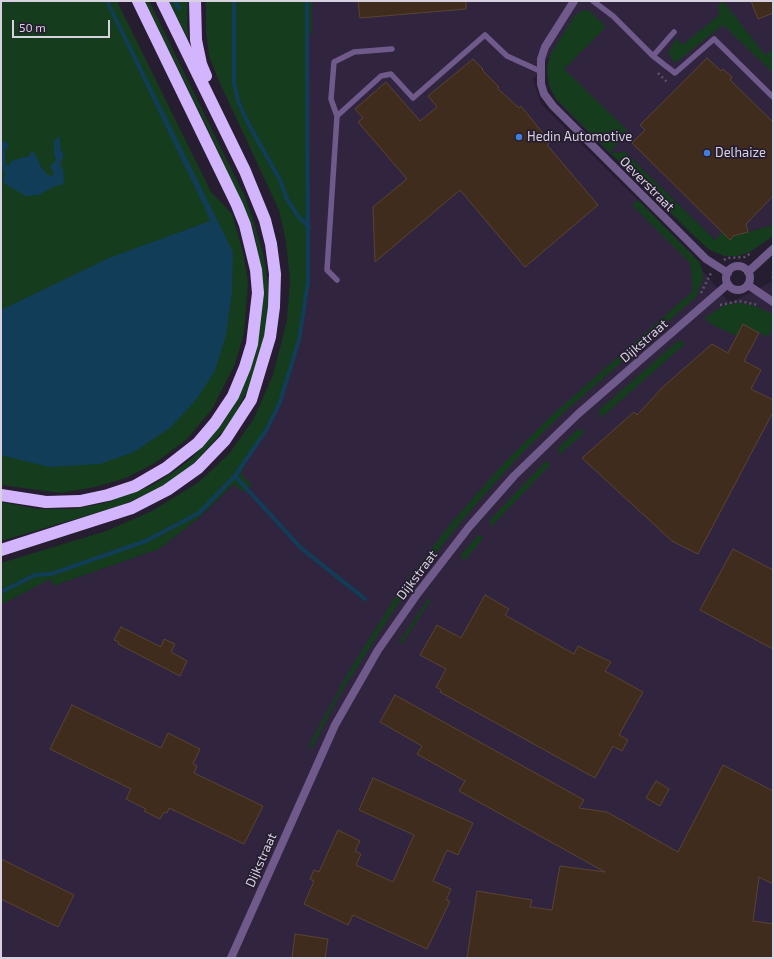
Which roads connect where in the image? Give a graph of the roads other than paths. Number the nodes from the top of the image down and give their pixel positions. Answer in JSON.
{"nodes":[{"id":1,"x":130,"y":1,"type":"edge"},
{"id":2,"x":138,"y":1,"type":"edge"},
{"id":3,"x":162,"y":1,"type":"edge"},
{"id":4,"x":195,"y":1,"type":"edge"},
{"id":5,"x":574,"y":1,"type":"edge"},
{"id":6,"x":593,"y":1,"type":"edge"},
{"id":7,"x":674,"y":32,"type":"dead end"},
{"id":8,"x":392,"y":49,"type":"dead end"},
{"id":9,"x":653,"y":56,"type":"junction"},
{"id":10,"x":540,"y":71,"type":"junction"},
{"id":11,"x":773,"y":97,"type":"edge"},
{"id":12,"x":337,"y":116,"type":"junction"},
{"id":13,"x":237,"y":205,"type":"junction"},
{"id":14,"x":271,"y":244,"type":"junction"},
{"id":15,"x":773,"y":250,"type":"edge"},
{"id":16,"x":748,"y":272,"type":"junction"},
{"id":17,"x":728,"y":273,"type":"junction"},
{"id":18,"x":337,"y":280,"type":"dead end"},
{"id":19,"x":728,"y":284,"type":"junction"},
{"id":20,"x":748,"y":285,"type":"junction"},
{"id":21,"x":773,"y":302,"type":"edge"},
{"id":22,"x":1,"y":495,"type":"edge"},
{"id":23,"x":1,"y":550,"type":"edge"},
{"id":24,"x":231,"y":958,"type":"edge"}],
"edges":[{"from":1,"to":13,"type":"highway"},
{"from":2,"to":13,"type":"highway"},
{"from":3,"to":14,"type":"highway"},
{"from":4,"to":14,"type":"highway"},
{"from":5,"to":10,"type":"street","name":"Oeverstraat"},
{"from":6,"to":9,"type":"lane"},
{"from":7,"to":9,"type":"lane"},
{"from":8,"to":12,"type":"lane"},
{"from":9,"to":11,"type":"lane"},
{"from":10,"to":12,"type":"lane"},
{"from":10,"to":17,"type":"street","name":"Oeverstraat"},
{"from":12,"to":18,"type":"lane"},
{"from":13,"to":22,"type":"highway"},
{"from":14,"to":23,"type":"highway"},
{"from":15,"to":16,"type":"street"},
{"from":16,"to":17,"type":"street"},
{"from":16,"to":20,"type":"street"},
{"from":17,"to":19,"type":"street"},
{"from":19,"to":20,"type":"street"},
{"from":19,"to":24,"type":"street","name":"Dijkstraat"},
{"from":20,"to":21,"type":"street"}]}
